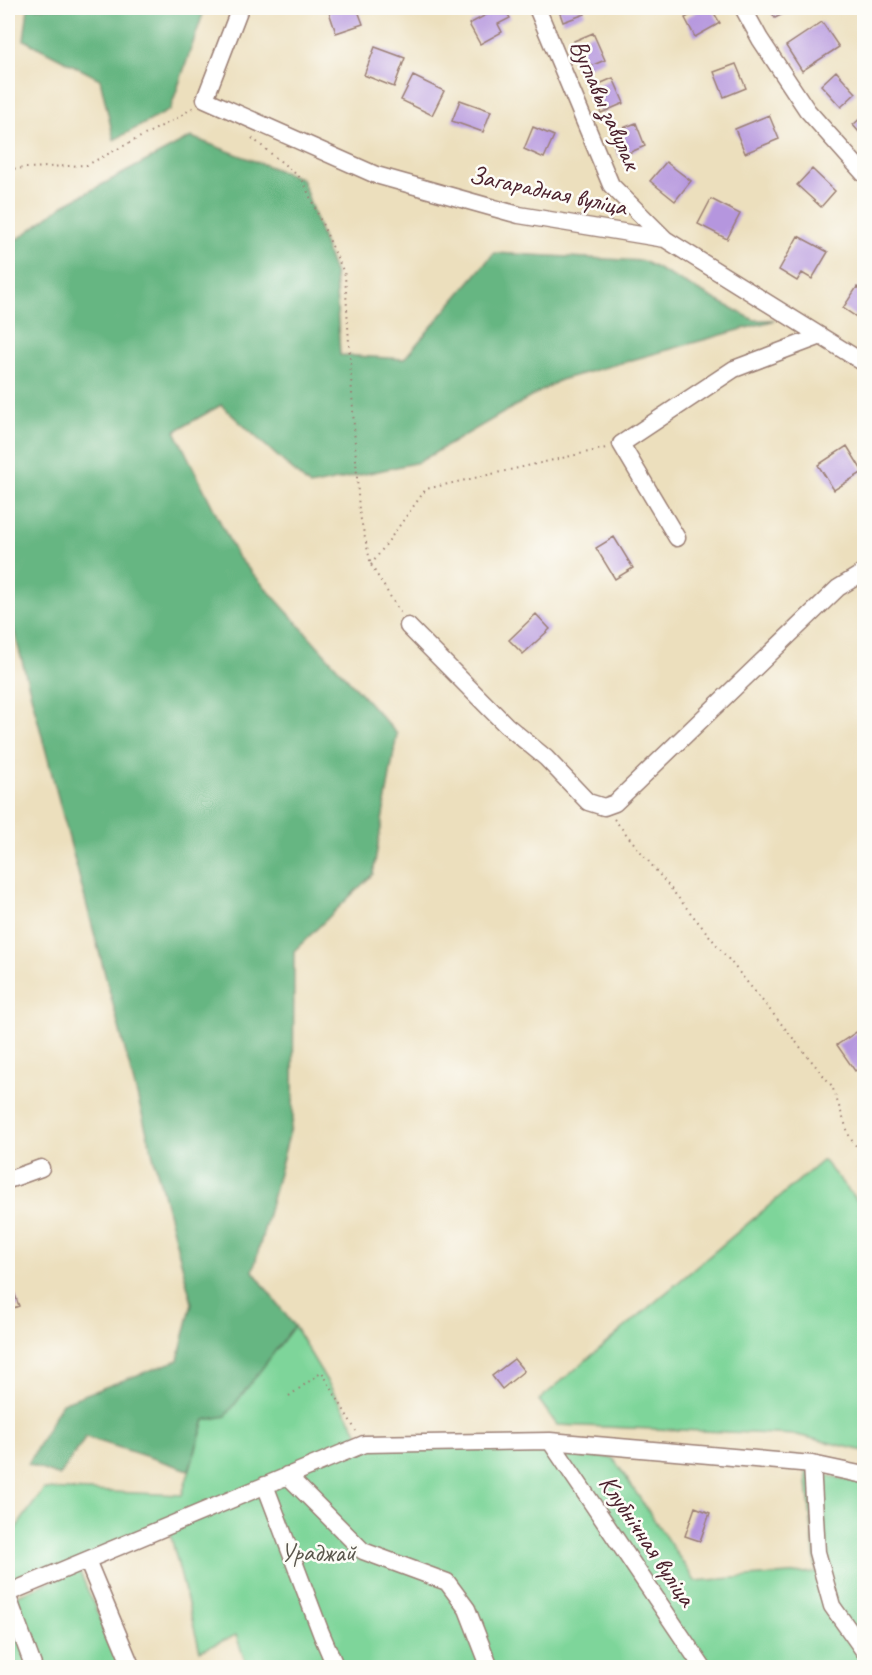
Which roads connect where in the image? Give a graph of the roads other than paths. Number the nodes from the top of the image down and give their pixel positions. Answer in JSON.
{"nodes":[{"id":1,"x":240,"y":8,"type":"edge"},
{"id":2,"x":537,"y":8,"type":"edge"},
{"id":3,"x":743,"y":8,"type":"edge"},
{"id":4,"x":864,"y":174,"type":"edge"},
{"id":5,"x":664,"y":239,"type":"junction"},
{"id":6,"x":821,"y":336,"type":"junction"},
{"id":7,"x":864,"y":363,"type":"edge"},
{"id":8,"x":676,"y":538,"type":"dead end"},
{"id":9,"x":864,"y":572,"type":"edge"},
{"id":10,"x":408,"y":626,"type":"road end"},
{"id":11,"x":41,"y":1168,"type":"dead end"},
{"id":12,"x":8,"y":1180,"type":"edge"},
{"id":13,"x":550,"y":1442,"type":"junction"},
{"id":14,"x":812,"y":1464,"type":"junction"},
{"id":15,"x":287,"y":1475,"type":"junction"},
{"id":16,"x":864,"y":1475,"type":"edge"},
{"id":17,"x":265,"y":1485,"type":"junction"},
{"id":18,"x":87,"y":1560,"type":"junction"},
{"id":19,"x":8,"y":1595,"type":"edge"},
{"id":20,"x":864,"y":1651,"type":"edge"},
{"id":21,"x":34,"y":1668,"type":"edge"},
{"id":22,"x":132,"y":1668,"type":"edge"},
{"id":23,"x":336,"y":1668,"type":"edge"},
{"id":24,"x":490,"y":1668,"type":"edge"},
{"id":25,"x":704,"y":1668,"type":"edge"}],
"edges":[{"from":1,"to":5,"type":"street","name":"Загарадная вуліца"},
{"from":2,"to":5,"type":"street","name":"Вуглавы завулак"},
{"from":3,"to":4,"type":"street"},
{"from":5,"to":6,"type":"street","name":"Загарадная вуліца"},
{"from":6,"to":7,"type":"street","name":"Загарадная вуліца"},
{"from":6,"to":8,"type":"street"},
{"from":9,"to":10,"type":"street"},
{"from":11,"to":12,"type":"street"},
{"from":13,"to":14,"type":"street"},
{"from":13,"to":15,"type":"street"},
{"from":13,"to":25,"type":"street","name":"Клубнічная вуліца"},
{"from":14,"to":16,"type":"street"},
{"from":14,"to":20,"type":"street"},
{"from":15,"to":17,"type":"street"},
{"from":15,"to":24,"type":"street"},
{"from":17,"to":18,"type":"street"},
{"from":17,"to":23,"type":"street"},
{"from":18,"to":19,"type":"street"},
{"from":18,"to":22,"type":"street"},
{"from":19,"to":21,"type":"street"}]}
